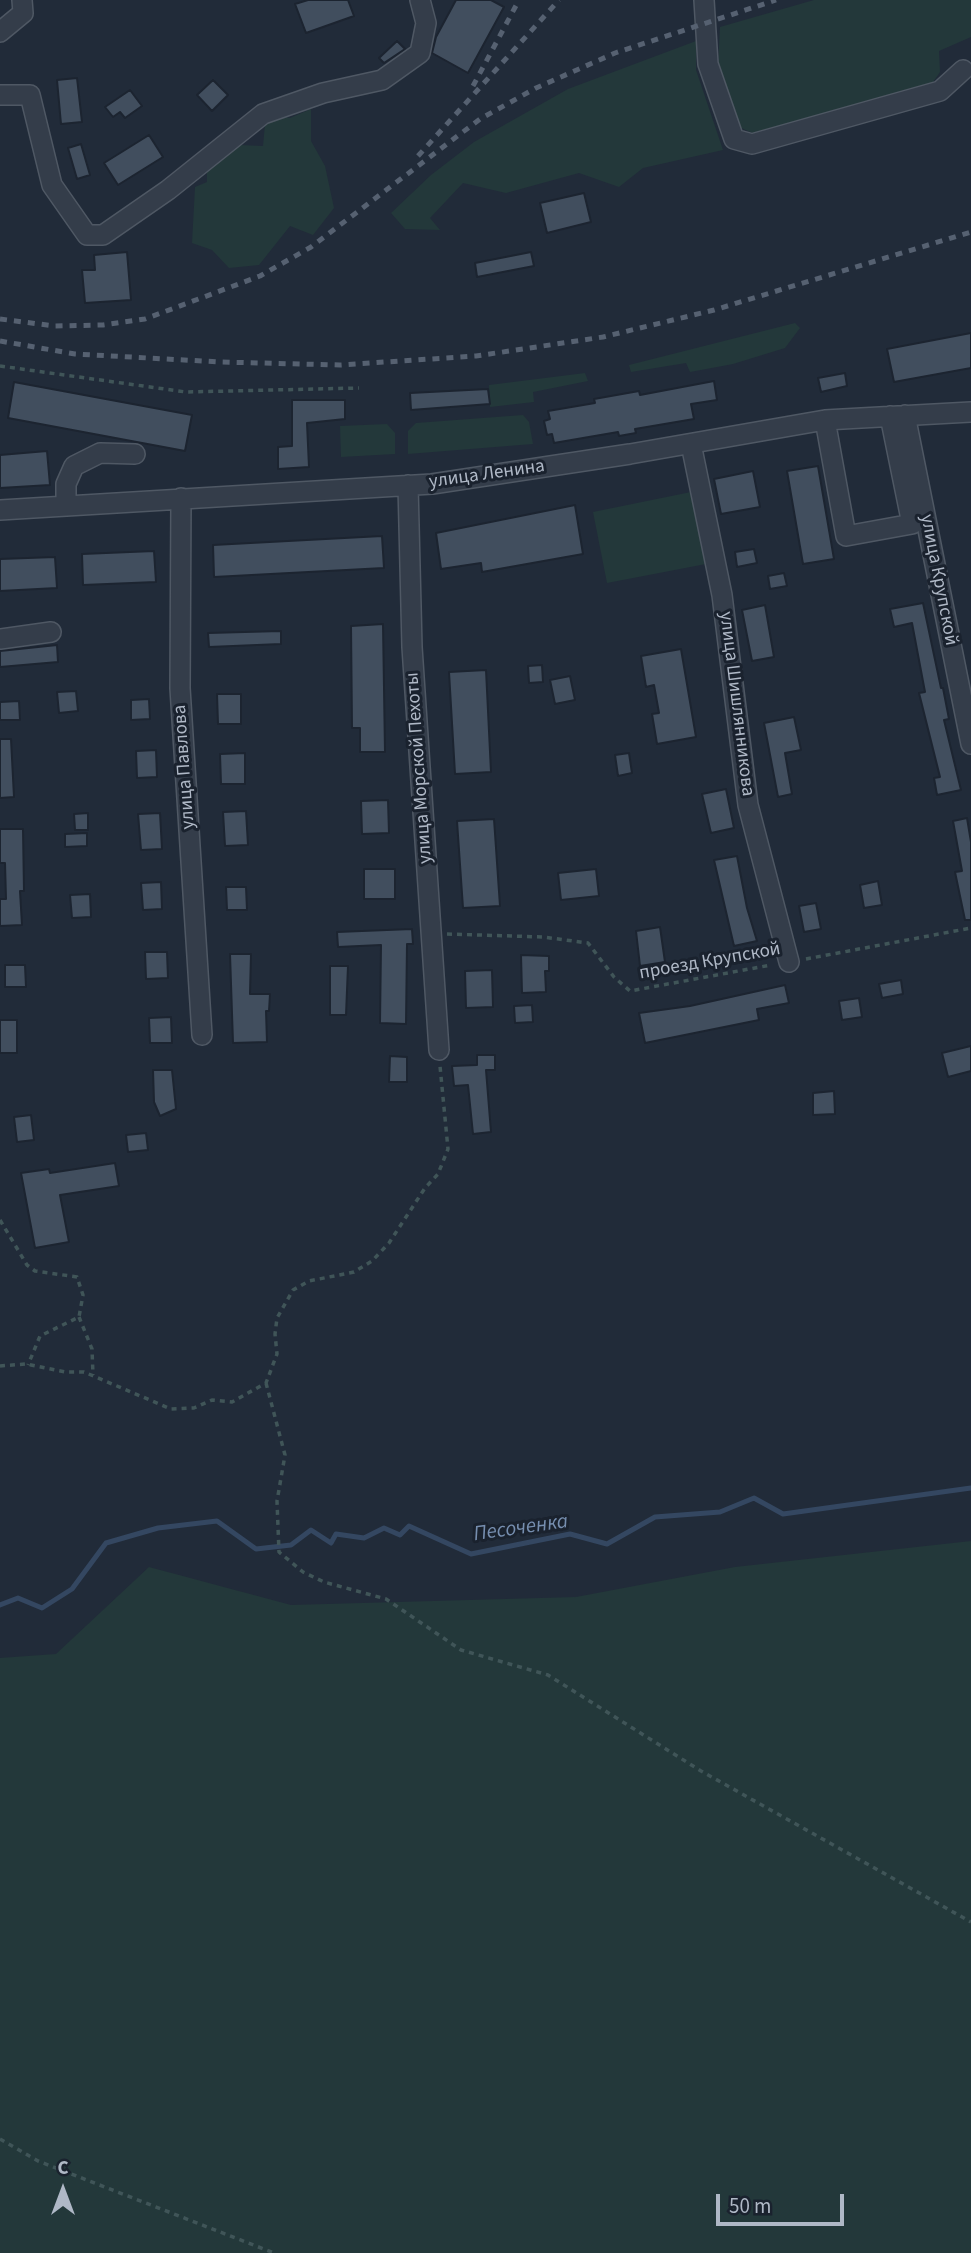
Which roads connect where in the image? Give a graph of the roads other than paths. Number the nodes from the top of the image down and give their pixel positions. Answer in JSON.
{"nodes":[{"id":1,"x":22,"y":0,"type":"edge"},
{"id":2,"x":420,"y":0,"type":"edge"},
{"id":3,"x":704,"y":0,"type":"edge"},
{"id":4,"x":0,"y":32,"type":"edge"},
{"id":5,"x":963,"y":70,"type":"dead end"},
{"id":6,"x":0,"y":95,"type":"edge"},
{"id":7,"x":971,"y":412,"type":"edge"},
{"id":8,"x":897,"y":415,"type":"junction"},
{"id":9,"x":825,"y":420,"type":"junction"},
{"id":10,"x":691,"y":444,"type":"junction"},
{"id":11,"x":135,"y":454,"type":"dead end"},
{"id":12,"x":408,"y":485,"type":"junction"},
{"id":13,"x":181,"y":498,"type":"junction"},
{"id":14,"x":66,"y":506,"type":"junction"},
{"id":15,"x":0,"y":510,"type":"edge"},
{"id":16,"x":51,"y":632,"type":"dead end"},
{"id":17,"x":0,"y":639,"type":"edge"},
{"id":18,"x":971,"y":744,"type":"edge"},
{"id":19,"x":789,"y":962,"type":"road end"},
{"id":20,"x":202,"y":1035,"type":"dead end"},
{"id":21,"x":439,"y":1050,"type":"road end"}],
"edges":[{"from":1,"to":4,"type":"street"},
{"from":2,"to":6,"type":"street"},
{"from":3,"to":5,"type":"street"},
{"from":7,"to":8,"type":"street","name":"улица Ленина"},
{"from":8,"to":9,"type":"street","name":"улица Ленина"},
{"from":8,"to":9,"type":"street"},
{"from":8,"to":18,"type":"street","name":"улица Крупской"},
{"from":9,"to":10,"type":"street","name":"улица Ленина"},
{"from":10,"to":12,"type":"street","name":"улица Ленина"},
{"from":10,"to":19,"type":"street","name":"улица Шишлянникова"},
{"from":11,"to":14,"type":"street"},
{"from":12,"to":13,"type":"street","name":"улица Ленина"},
{"from":12,"to":21,"type":"street","name":"улица Морской Пехоты"},
{"from":13,"to":14,"type":"street","name":"улица Ленина"},
{"from":13,"to":20,"type":"street","name":"улица Павлова"},
{"from":14,"to":15,"type":"street","name":"улица Ленина"},
{"from":16,"to":17,"type":"street"}]}
